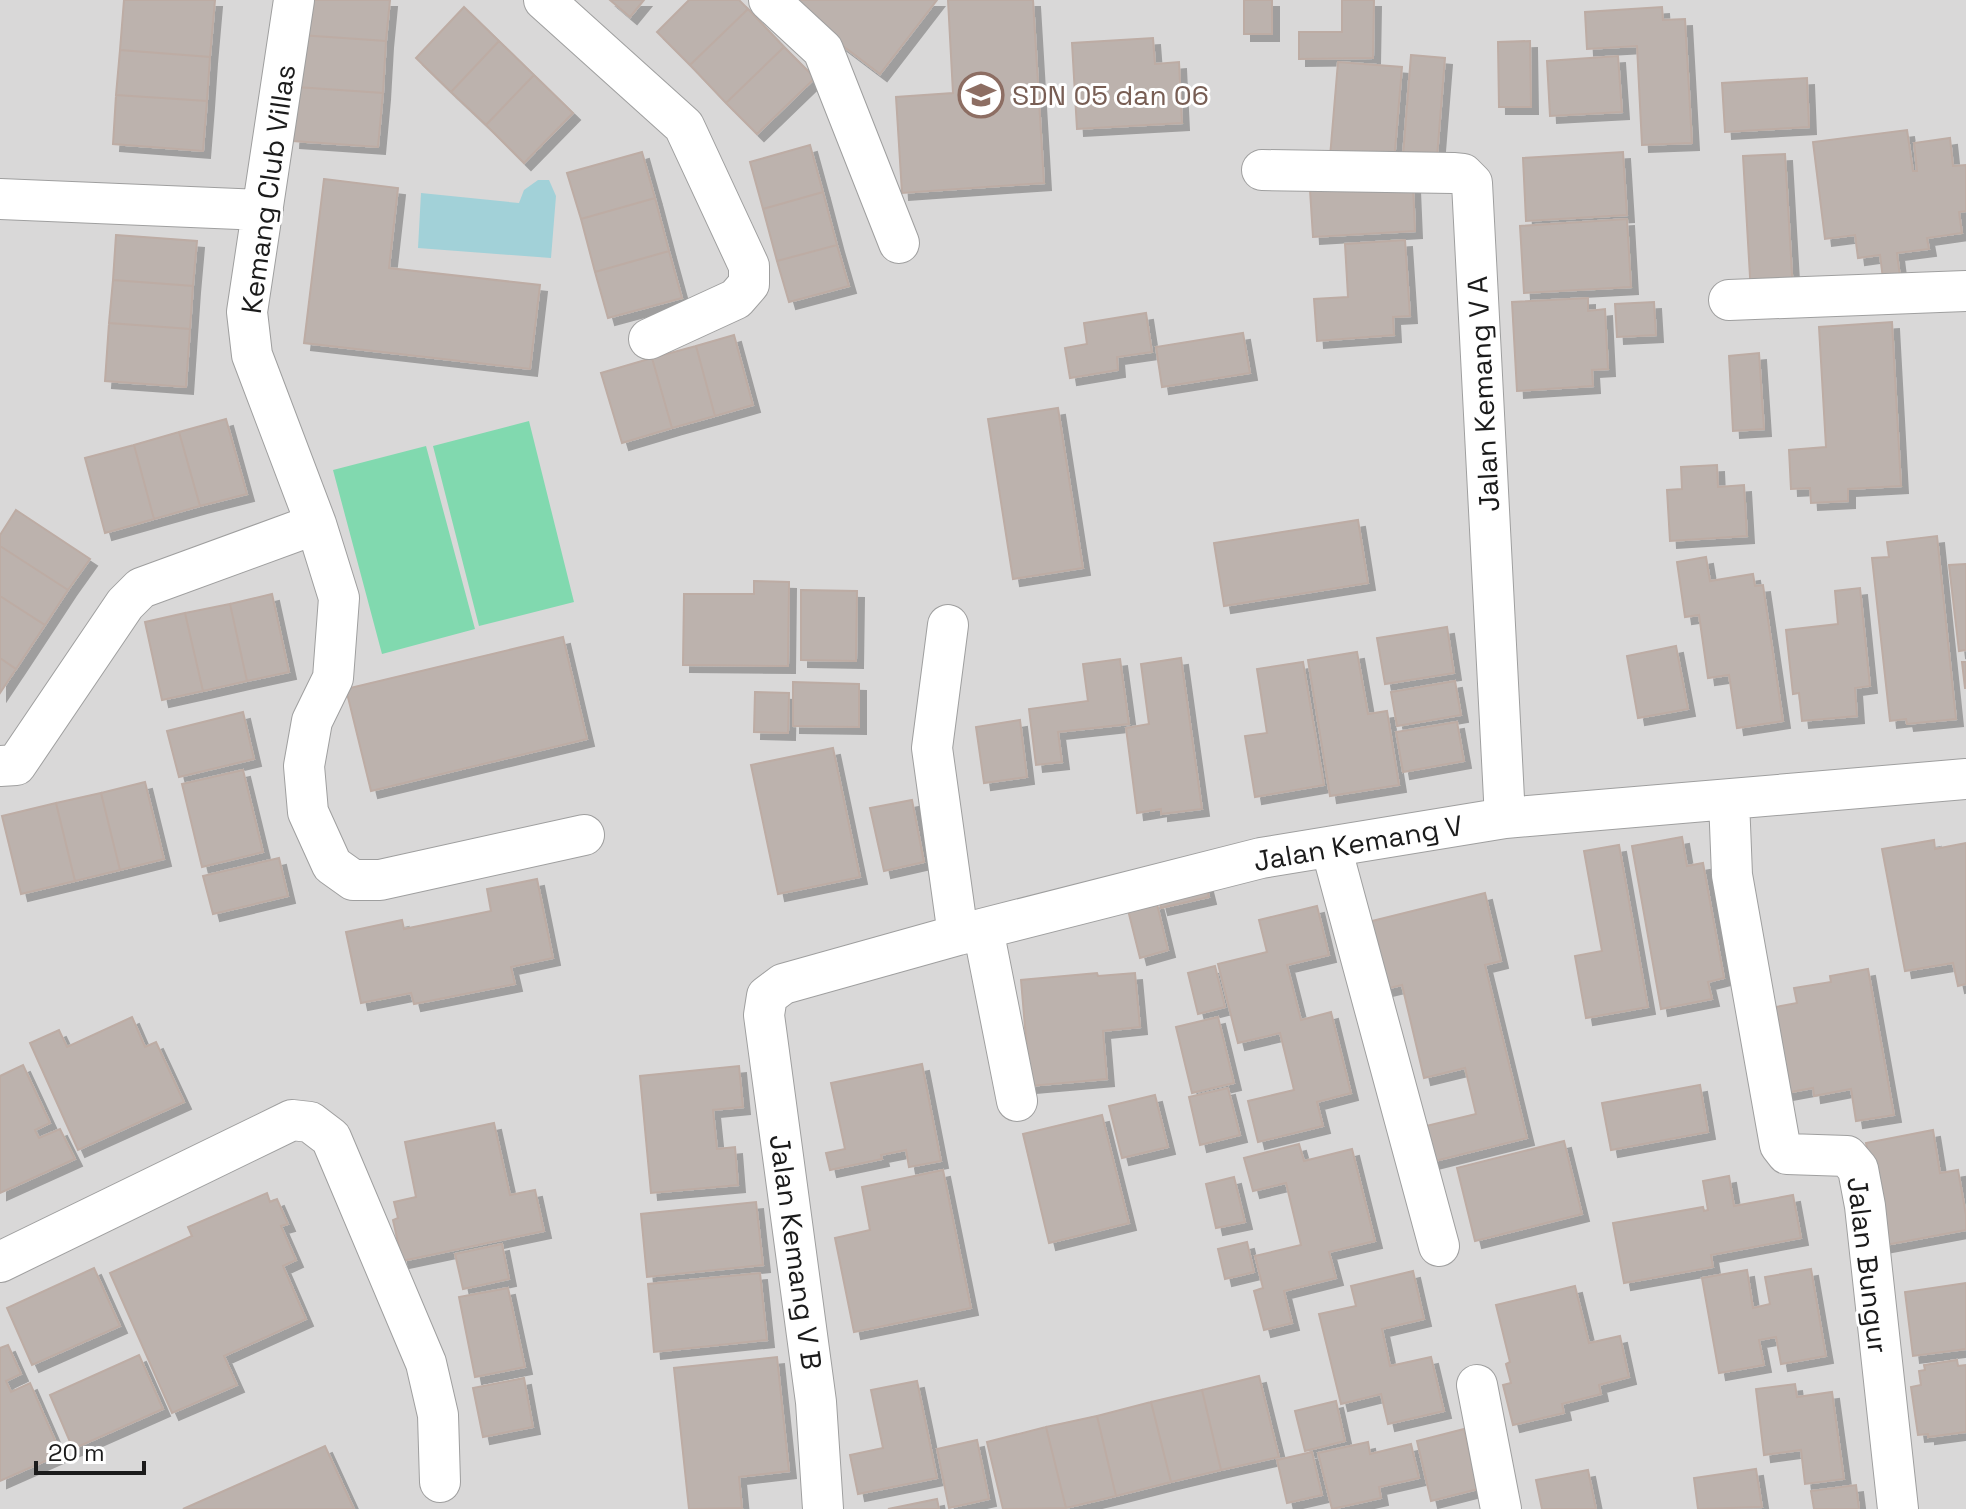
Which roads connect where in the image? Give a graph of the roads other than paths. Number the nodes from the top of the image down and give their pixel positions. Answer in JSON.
{"nodes":[{"id":1,"x":294,"y":0,"type":"edge"},
{"id":2,"x":544,"y":0,"type":"edge"},
{"id":3,"x":769,"y":0,"type":"edge"},
{"id":4,"x":1262,"y":170,"type":"dead end"},
{"id":5,"x":0,"y":199,"type":"edge"},
{"id":6,"x":263,"y":210,"type":"junction"},
{"id":7,"x":899,"y":243,"type":"dead end"},
{"id":8,"x":1966,"y":291,"type":"edge"},
{"id":9,"x":1729,"y":300,"type":"dead end"},
{"id":10,"x":649,"y":339,"type":"dead end"},
{"id":11,"x":316,"y":524,"type":"junction"},
{"id":12,"x":948,"y":625,"type":"dead end"},
{"id":13,"x":0,"y":766,"type":"edge"},
{"id":14,"x":1966,"y":779,"type":"edge"},
{"id":15,"x":1729,"y":800,"type":"junction"},
{"id":16,"x":1505,"y":818,"type":"junction"},
{"id":17,"x":584,"y":835,"type":"dead end"},
{"id":18,"x":1331,"y":847,"type":"junction"},
{"id":19,"x":970,"y":932,"type":"junction"},
{"id":20,"x":767,"y":996,"type":"joint"},
{"id":21,"x":1017,"y":1101,"type":"dead end"},
{"id":22,"x":1439,"y":1246,"type":"dead end"},
{"id":23,"x":0,"y":1262,"type":"edge"},
{"id":24,"x":1477,"y":1385,"type":"dead end"},
{"id":25,"x":440,"y":1482,"type":"dead end"},
{"id":26,"x":823,"y":1509,"type":"edge"},
{"id":27,"x":1501,"y":1509,"type":"edge"},
{"id":28,"x":1898,"y":1509,"type":"edge"}],
"edges":[{"from":1,"to":6,"type":"street","name":"Kemang Club Villas"},
{"from":2,"to":10,"type":"street"},
{"from":3,"to":7,"type":"street"},
{"from":4,"to":16,"type":"street","name":"Jalan Kemang V A"},
{"from":5,"to":6,"type":"street"},
{"from":6,"to":11,"type":"street","name":"Kemang Club Villas"},
{"from":8,"to":9,"type":"street"},
{"from":11,"to":13,"type":"street"},
{"from":11,"to":17,"type":"street","name":"Kemang Club Villas"},
{"from":12,"to":19,"type":"street"},
{"from":14,"to":15,"type":"street","name":"Jalan Kemang V"},
{"from":15,"to":16,"type":"street","name":"Jalan Kemang V"},
{"from":15,"to":28,"type":"street","name":"Jalan Bungur"},
{"from":16,"to":18,"type":"street","name":"Jalan Kemang V"},
{"from":18,"to":19,"type":"street","name":"Jalan Kemang V"},
{"from":18,"to":22,"type":"street"},
{"from":19,"to":20,"type":"street","name":"Jalan Kemang V"},
{"from":19,"to":21,"type":"street"},
{"from":20,"to":26,"type":"street","name":"Jalan Kemang V B"},
{"from":23,"to":25,"type":"street"},
{"from":24,"to":27,"type":"street"}]}
